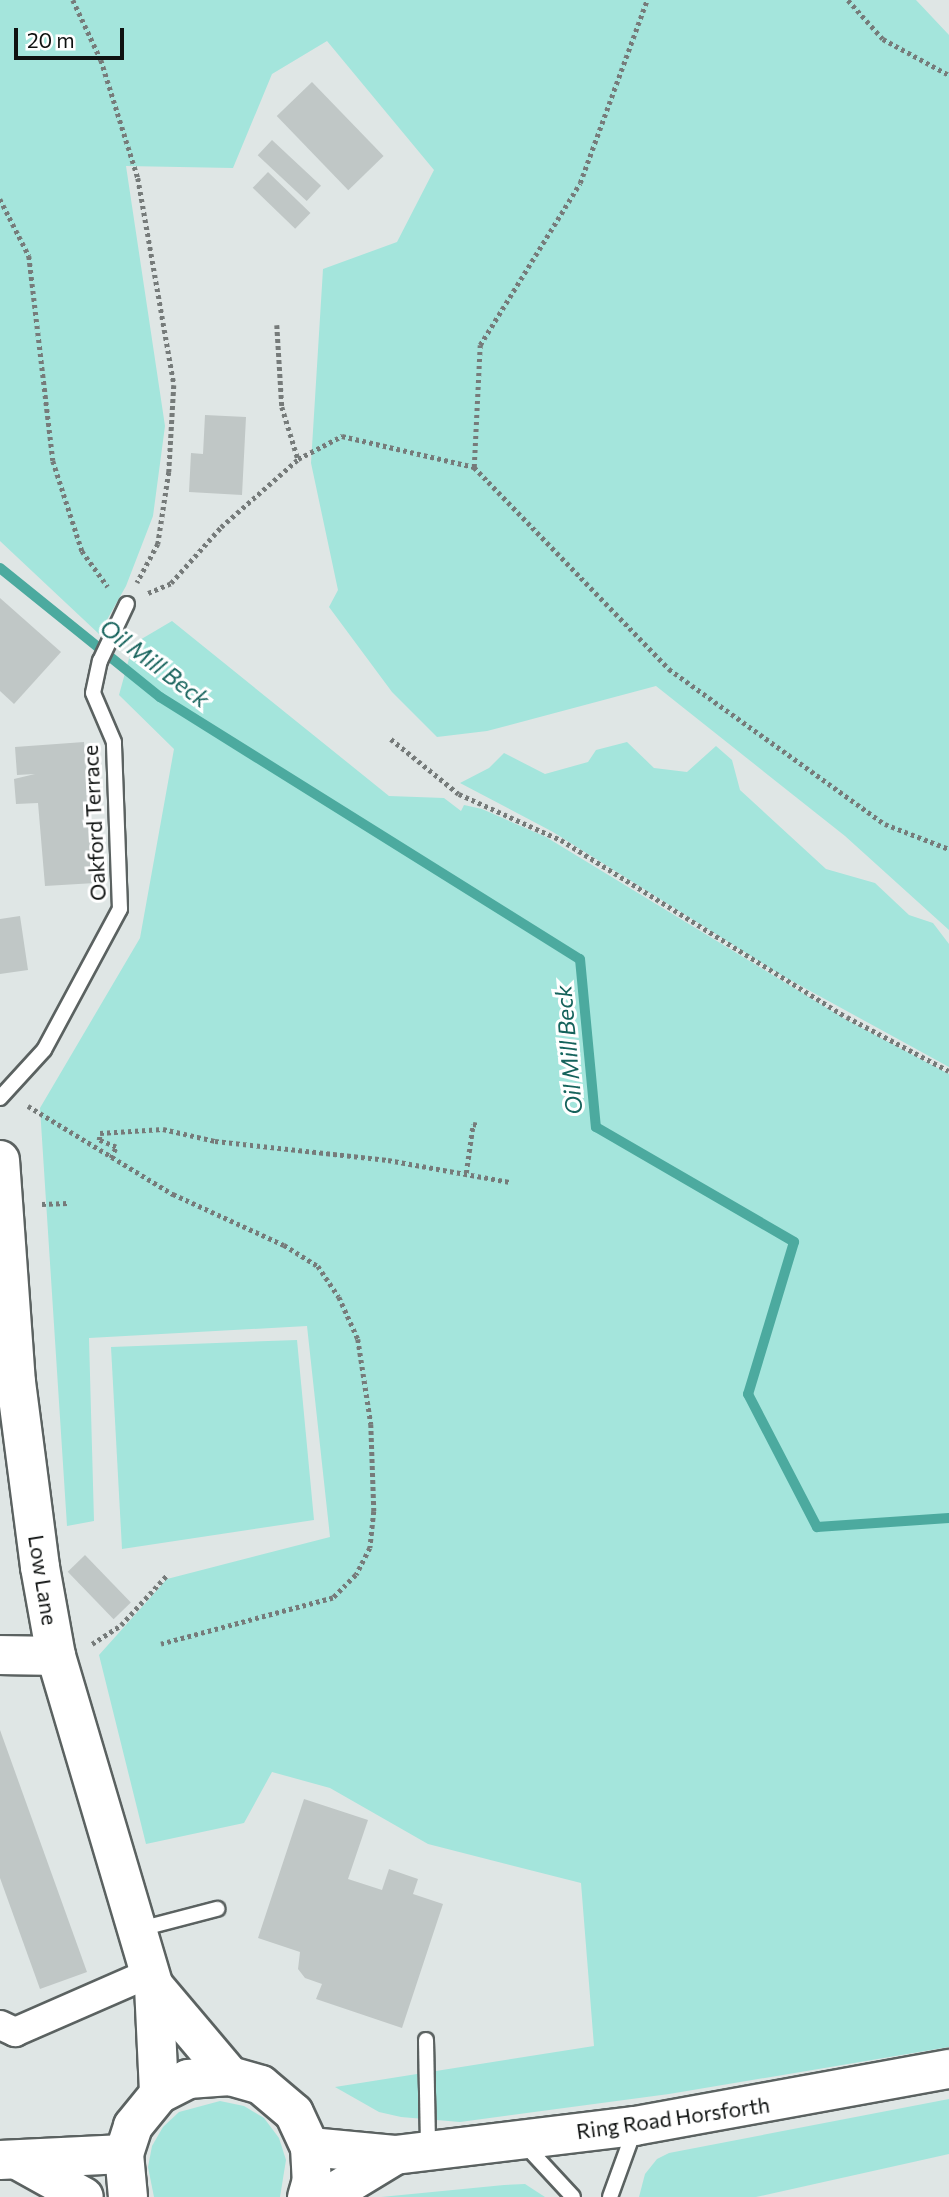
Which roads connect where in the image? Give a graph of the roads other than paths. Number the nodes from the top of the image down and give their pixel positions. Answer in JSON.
{"nodes":[{"id":1,"x":127,"y":604,"type":"road end"},
{"id":2,"x":0,"y":1098,"type":"edge"},
{"id":3,"x":0,"y":1160,"type":"edge"},
{"id":4,"x":0,"y":1655,"type":"edge"},
{"id":5,"x":56,"y":1656,"type":"junction"},
{"id":6,"x":217,"y":1909,"type":"dead end"},
{"id":7,"x":137,"y":1929,"type":"junction"},
{"id":8,"x":152,"y":1979,"type":"junction"},
{"id":9,"x":0,"y":2025,"type":"edge"},
{"id":10,"x":426,"y":2040,"type":"dead end"},
{"id":11,"x":949,"y":2069,"type":"edge"},
{"id":12,"x":230,"y":2076,"type":"junction"},
{"id":13,"x":159,"y":2094,"type":"junction"},
{"id":14,"x":635,"y":2126,"type":"junction"},
{"id":15,"x":520,"y":2140,"type":"junction"},
{"id":16,"x":310,"y":2147,"type":"junction"},
{"id":17,"x":412,"y":2153,"type":"junction"},
{"id":18,"x":124,"y":2154,"type":"junction"},
{"id":19,"x":9,"y":2161,"type":"edge"},
{"id":20,"x":84,"y":2197,"type":"edge"},
{"id":21,"x":128,"y":2197,"type":"edge"},
{"id":22,"x":307,"y":2197,"type":"edge"},
{"id":23,"x":326,"y":2197,"type":"edge"},
{"id":24,"x":573,"y":2197,"type":"edge"},
{"id":25,"x":610,"y":2197,"type":"edge"}],
"edges":[{"from":1,"to":2,"type":"lane","name":"Oakford Terrace"},
{"from":3,"to":5,"type":"main road","name":"Low Lane"},
{"from":4,"to":5,"type":"main road"},
{"from":5,"to":7,"type":"main road","name":"Low Lane"},
{"from":6,"to":7,"type":"lane"},
{"from":7,"to":8,"type":"main road","name":"Low Lane"},
{"from":8,"to":9,"type":"street"},
{"from":8,"to":12,"type":"main road","name":"Low Lane"},
{"from":8,"to":13,"type":"main road","name":"Low Lane"},
{"from":10,"to":17,"type":"lane"},
{"from":11,"to":14,"type":"main road","name":"Ring Road Horsforth"},
{"from":12,"to":13,"type":"main road"},
{"from":12,"to":16,"type":"main road"},
{"from":13,"to":18,"type":"main road"},
{"from":14,"to":15,"type":"main road","name":"Ring Road Horsforth"},
{"from":14,"to":25,"type":"lane"},
{"from":15,"to":17,"type":"main road","name":"Ring Road Horsforth"},
{"from":15,"to":24,"type":"lane"},
{"from":16,"to":17,"type":"main road"},
{"from":16,"to":22,"type":"main road"},
{"from":17,"to":23,"type":"main road"},
{"from":18,"to":19,"type":"main road"},
{"from":18,"to":21,"type":"main road"},
{"from":19,"to":20,"type":"main road"}]}
